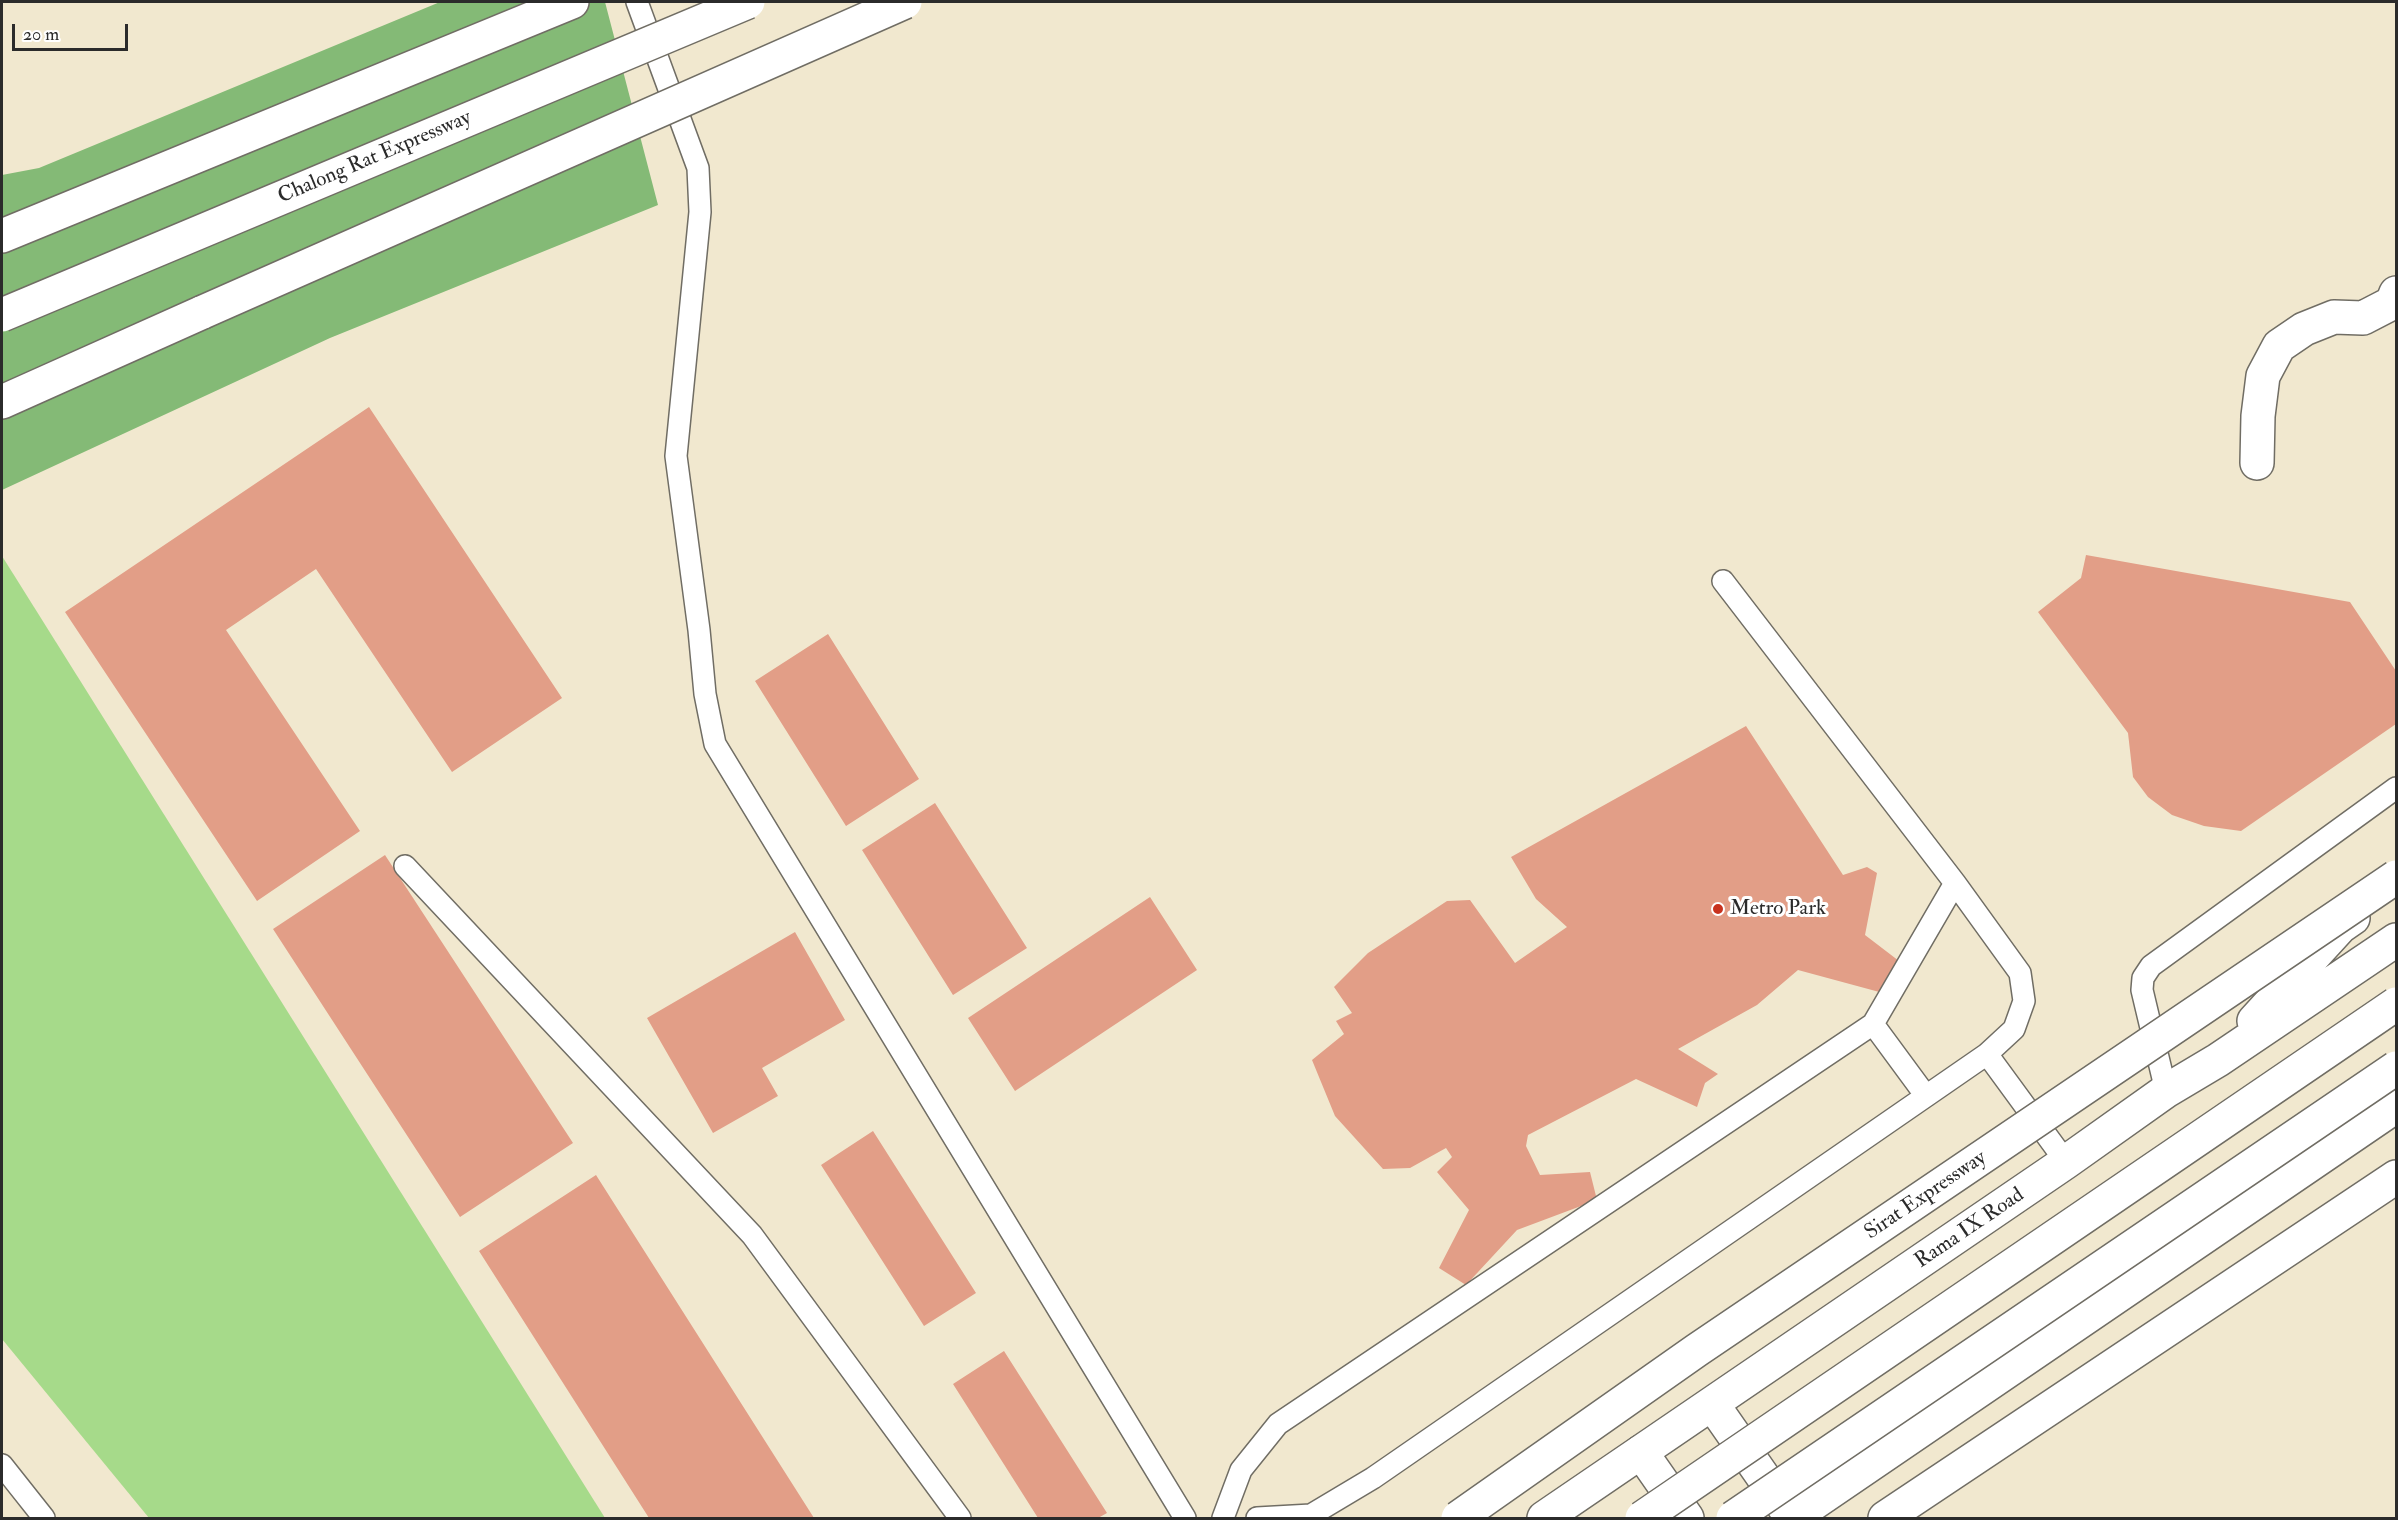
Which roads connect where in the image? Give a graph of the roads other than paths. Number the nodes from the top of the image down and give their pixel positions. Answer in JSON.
{"nodes":[{"id":1,"x":572,"y":2,"type":"edge"},
{"id":2,"x":637,"y":2,"type":"edge"},
{"id":3,"x":748,"y":2,"type":"edge"},
{"id":4,"x":905,"y":2,"type":"edge"},
{"id":5,"x":2,"y":236,"type":"edge"},
{"id":6,"x":2397,"y":293,"type":"edge"},
{"id":7,"x":2,"y":315,"type":"edge"},
{"id":8,"x":2,"y":402,"type":"edge"},
{"id":9,"x":2257,"y":463,"type":"dead end"},
{"id":10,"x":1723,"y":581,"type":"dead end"},
{"id":11,"x":2397,"y":788,"type":"edge"},
{"id":12,"x":405,"y":866,"type":"dead end"},
{"id":13,"x":2397,"y":877,"type":"edge"},
{"id":14,"x":1954,"y":883,"type":"junction"},
{"id":15,"x":2397,"y":887,"type":"edge"},
{"id":16,"x":2397,"y":940,"type":"edge"},
{"id":17,"x":2397,"y":1004,"type":"edge"},
{"id":18,"x":1873,"y":1024,"type":"junction"},
{"id":19,"x":1987,"y":1054,"type":"junction"},
{"id":20,"x":2218,"y":1060,"type":"junction"},
{"id":21,"x":2397,"y":1068,"type":"edge"},
{"id":22,"x":2166,"y":1091,"type":"junction"},
{"id":23,"x":1926,"y":1096,"type":"junction"},
{"id":24,"x":2397,"y":1106,"type":"edge"},
{"id":25,"x":2397,"y":1128,"type":"edge"},
{"id":26,"x":2066,"y":1162,"type":"junction"},
{"id":27,"x":2397,"y":1177,"type":"edge"},
{"id":28,"x":2288,"y":1179,"type":"junction"},
{"id":29,"x":1713,"y":1405,"type":"junction"},
{"id":30,"x":1641,"y":1452,"type":"junction"},
{"id":31,"x":2,"y":1465,"type":"edge"},
{"id":32,"x":1942,"y":1480,"type":"junction"},
{"id":33,"x":44,"y":1518,"type":"edge"},
{"id":34,"x":960,"y":1518,"type":"edge"},
{"id":35,"x":1185,"y":1518,"type":"edge"},
{"id":36,"x":1223,"y":1518,"type":"edge"},
{"id":37,"x":1257,"y":1518,"type":"edge"},
{"id":38,"x":1458,"y":1518,"type":"edge"},
{"id":39,"x":1544,"y":1518,"type":"edge"},
{"id":40,"x":1642,"y":1518,"type":"edge"},
{"id":41,"x":1687,"y":1518,"type":"edge"},
{"id":42,"x":1733,"y":1518,"type":"edge"},
{"id":43,"x":1792,"y":1518,"type":"edge"},
{"id":44,"x":1885,"y":1518,"type":"edge"},
{"id":45,"x":1897,"y":1518,"type":"edge"}],
"edges":[{"from":1,"to":5,"type":"main road"},
{"from":2,"to":35,"type":"lane"},
{"from":3,"to":7,"type":"main road","name":"Chalong Rat Expressway","bridge":true},
{"from":4,"to":8,"type":"main road","bridge":true},
{"from":6,"to":9,"type":"main road"},
{"from":10,"to":14,"type":"lane"},
{"from":11,"to":22,"type":"lane"},
{"from":12,"to":34,"type":"lane"},
{"from":13,"to":38,"type":"main road","name":"Sirat Expressway","bridge":true},
{"from":14,"to":18,"type":"lane"},
{"from":14,"to":19,"type":"lane"},
{"from":15,"to":20,"type":"main road"},
{"from":16,"to":20,"type":"main road","name":"Rama IX Road"},
{"from":17,"to":40,"type":"main road","bridge":true},
{"from":18,"to":23,"type":"lane"},
{"from":18,"to":36,"type":"lane"},
{"from":19,"to":23,"type":"lane"},
{"from":19,"to":26,"type":"lane"},
{"from":20,"to":22,"type":"main road","name":"Rama IX Road"},
{"from":21,"to":42,"type":"main road","bridge":true},
{"from":22,"to":26,"type":"main road","name":"Rama IX Road"},
{"from":23,"to":37,"type":"lane"},
{"from":24,"to":28,"type":"main road"},
{"from":25,"to":28,"type":"main road"},
{"from":26,"to":29,"type":"main road","name":"Rama IX Road"},
{"from":27,"to":32,"type":"main road"},
{"from":28,"to":43,"type":"main road"},
{"from":29,"to":30,"type":"main road","name":"Rama IX Road"},
{"from":29,"to":43,"type":"main road"},
{"from":30,"to":39,"type":"main road","name":"Rama IX Road"},
{"from":30,"to":41,"type":"main road"},
{"from":31,"to":33,"type":"lane"},
{"from":32,"to":44,"type":"main road"},
{"from":32,"to":45,"type":"main road"}]}
